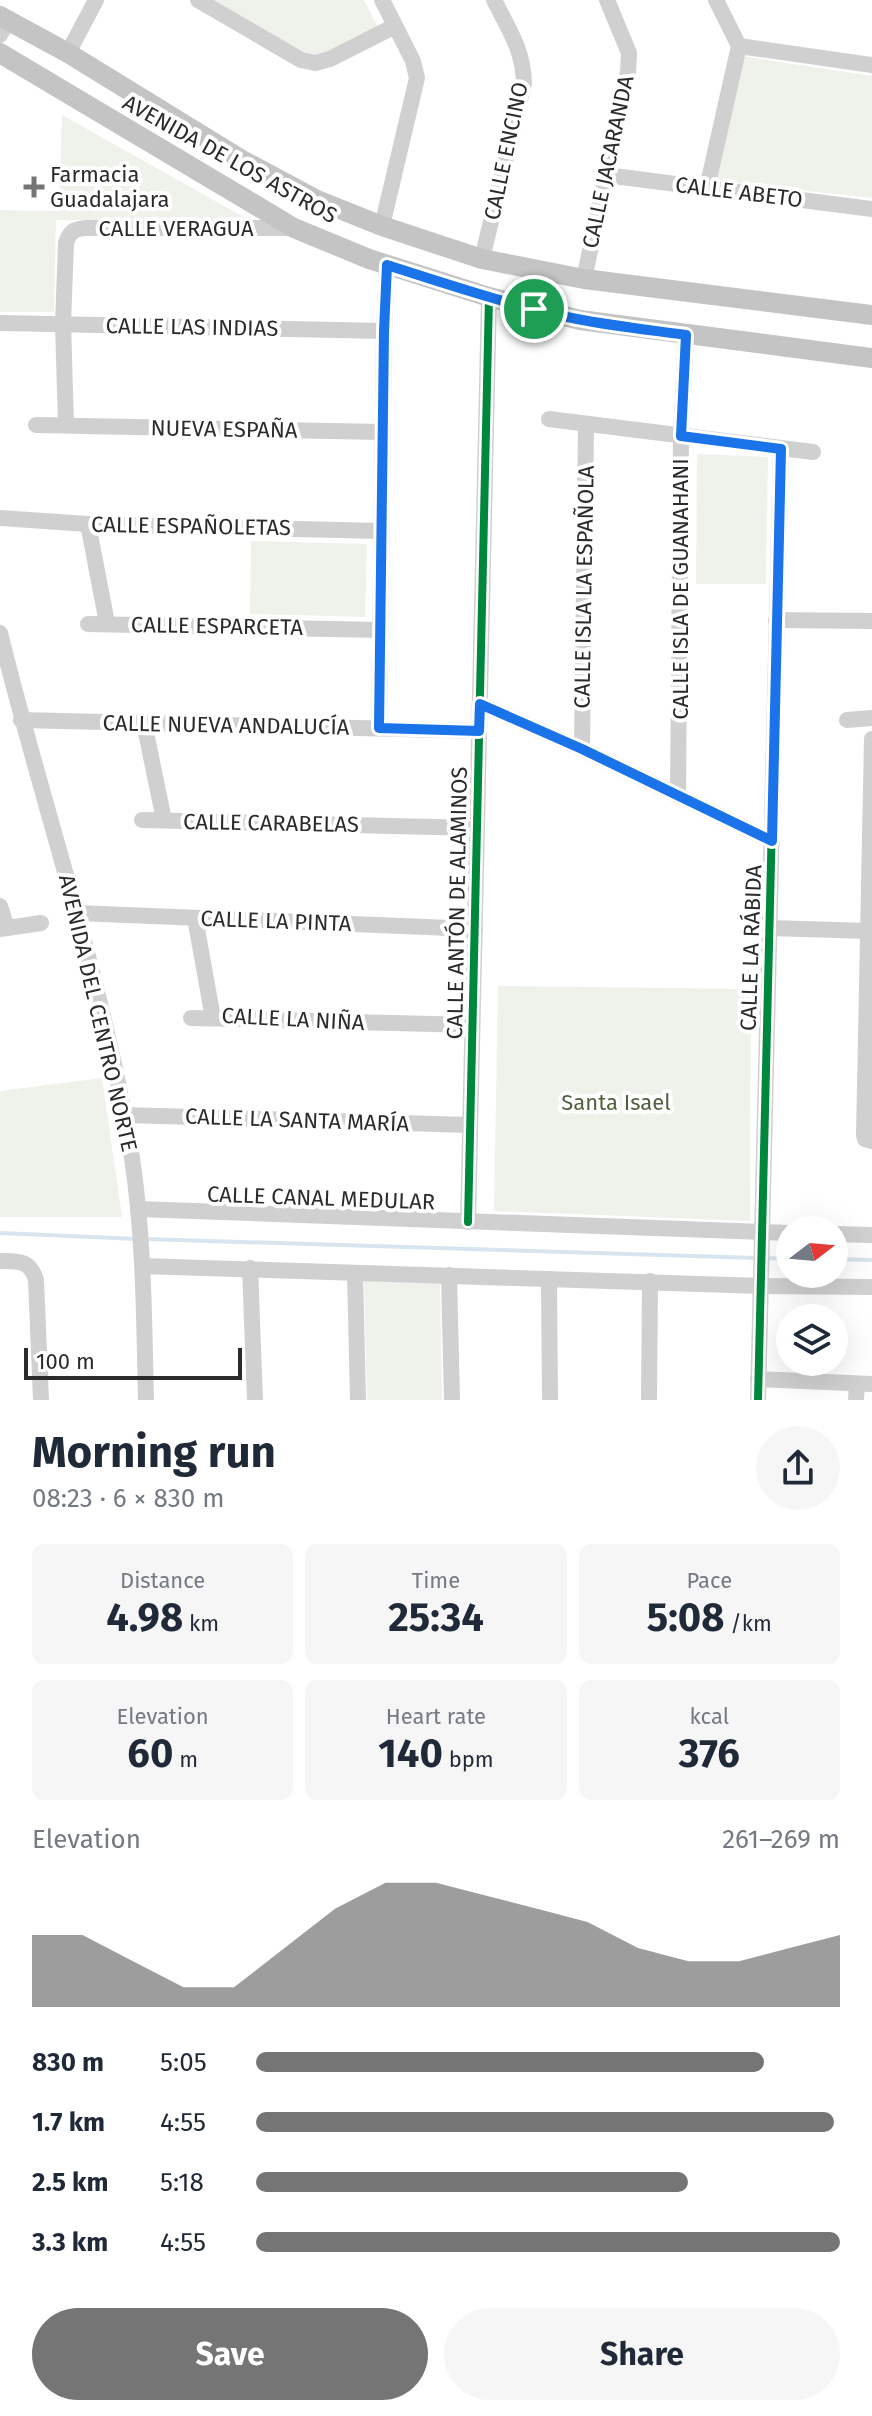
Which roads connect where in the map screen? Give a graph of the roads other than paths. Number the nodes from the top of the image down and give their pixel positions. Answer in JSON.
{"nodes":[{"id":1,"x":96,"y":0,"type":"edge"},
{"id":2,"x":198,"y":0,"type":"edge"},
{"id":3,"x":382,"y":0,"type":"edge"},
{"id":4,"x":494,"y":0,"type":"edge"},
{"id":5,"x":607,"y":0,"type":"edge"},
{"id":6,"x":716,"y":0,"type":"edge"},
{"id":7,"x":3,"y":24,"type":"edge"},
{"id":8,"x":395,"y":26,"type":"junction"},
{"id":9,"x":739,"y":46,"type":"junction"},
{"id":10,"x":0,"y":53,"type":"edge"},
{"id":11,"x":68,"y":53,"type":"junction"},
{"id":12,"x":872,"y":65,"type":"edge"},
{"id":13,"x":606,"y":175,"type":"junction"},
{"id":14,"x":707,"y":188,"type":"junction"},
{"id":15,"x":872,"y":209,"type":"edge"},
{"id":16,"x":382,"y":226,"type":"junction"},
{"id":17,"x":294,"y":228,"type":"junction"},
{"id":18,"x":482,"y":259,"type":"junction"},
{"id":19,"x":387,"y":265,"type":"junction"},
{"id":20,"x":539,"y":271,"type":"junction"},
{"id":21,"x":584,"y":279,"type":"junction"},
{"id":22,"x":489,"y":297,"type":"junction"},
{"id":23,"x":534,"y":309,"type":"junction"},
{"id":24,"x":872,"y":315,"type":"edge"},
{"id":25,"x":0,"y":323,"type":"edge"},
{"id":26,"x":63,"y":324,"type":"junction"},
{"id":27,"x":384,"y":331,"type":"junction"},
{"id":28,"x":686,"y":335,"type":"junction"},
{"id":29,"x":872,"y":358,"type":"edge"},
{"id":30,"x":549,"y":419,"type":"dead end"},
{"id":31,"x":586,"y":424,"type":"junction"},
{"id":32,"x":36,"y":425,"type":"dead end"},
{"id":33,"x":66,"y":425,"type":"junction"},
{"id":34,"x":382,"y":432,"type":"junction"},
{"id":35,"x":681,"y":436,"type":"junction"},
{"id":36,"x":781,"y":449,"type":"junction"},
{"id":37,"x":813,"y":452,"type":"dead end"},
{"id":38,"x":0,"y":518,"type":"edge"},
{"id":39,"x":88,"y":524,"type":"junction"},
{"id":40,"x":381,"y":531,"type":"junction"},
{"id":41,"x":776,"y":620,"type":"junction"},
{"id":42,"x":872,"y":621,"type":"edge"},
{"id":43,"x":107,"y":623,"type":"junction"},
{"id":44,"x":88,"y":624,"type":"dead end"},
{"id":45,"x":380,"y":630,"type":"junction"},
{"id":46,"x":0,"y":633,"type":"edge"},
{"id":47,"x":480,"y":704,"type":"junction"},
{"id":48,"x":872,"y":718,"type":"edge"},
{"id":49,"x":21,"y":720,"type":"junction"},
{"id":50,"x":847,"y":720,"type":"dead end"},
{"id":51,"x":144,"y":723,"type":"junction"},
{"id":52,"x":379,"y":728,"type":"junction"},
{"id":53,"x":479,"y":731,"type":"junction"},
{"id":54,"x":872,"y":739,"type":"edge"},
{"id":55,"x":582,"y":749,"type":"junction"},
{"id":56,"x":678,"y":795,"type":"junction"},
{"id":57,"x":142,"y":820,"type":"dead end"},
{"id":58,"x":164,"y":820,"type":"junction"},
{"id":59,"x":477,"y":828,"type":"junction"},
{"id":60,"x":772,"y":841,"type":"junction"},
{"id":61,"x":0,"y":906,"type":"edge"},
{"id":62,"x":77,"y":913,"type":"junction"},
{"id":63,"x":195,"y":918,"type":"junction"},
{"id":64,"x":41,"y":923,"type":"dead end"},
{"id":65,"x":3,"y":928,"type":"edge"},
{"id":66,"x":769,"y":928,"type":"junction"},
{"id":67,"x":475,"y":929,"type":"junction"},
{"id":68,"x":868,"y":931,"type":"junction"},
{"id":69,"x":191,"y":1018,"type":"dead end"},
{"id":70,"x":213,"y":1018,"type":"junction"},
{"id":71,"x":472,"y":1025,"type":"junction"},
{"id":72,"x":124,"y":1115,"type":"junction"},
{"id":73,"x":470,"y":1125,"type":"junction"},
{"id":74,"x":872,"y":1141,"type":"edge"},
{"id":75,"x":138,"y":1215,"type":"junction"},
{"id":76,"x":468,"y":1222,"type":"junction"},
{"id":77,"x":848,"y":1234,"type":"edge"},
{"id":78,"x":872,"y":1235,"type":"edge"},
{"id":79,"x":776,"y":1236,"type":"edge"},
{"id":80,"x":761,"y":1240,"type":"junction"},
{"id":81,"x":143,"y":1259,"type":"junction"},
{"id":82,"x":0,"y":1261,"type":"edge"},
{"id":83,"x":250,"y":1268,"type":"junction"},
{"id":84,"x":355,"y":1273,"type":"junction"},
{"id":85,"x":449,"y":1275,"type":"junction"},
{"id":86,"x":549,"y":1279,"type":"junction"},
{"id":87,"x":761,"y":1280,"type":"junction"},
{"id":88,"x":650,"y":1281,"type":"junction"},
{"id":89,"x":872,"y":1287,"type":"edge"},
{"id":90,"x":758,"y":1379,"type":"junction"},
{"id":91,"x":862,"y":1389,"type":"edge"},
{"id":92,"x":41,"y":1400,"type":"edge"},
{"id":93,"x":146,"y":1400,"type":"edge"},
{"id":94,"x":255,"y":1400,"type":"edge"},
{"id":95,"x":358,"y":1400,"type":"edge"},
{"id":96,"x":452,"y":1400,"type":"edge"},
{"id":97,"x":550,"y":1400,"type":"edge"},
{"id":98,"x":649,"y":1400,"type":"edge"},
{"id":99,"x":758,"y":1400,"type":"edge"}],
"edges":[{"from":1,"to":11,"type":"street"},
{"from":2,"to":8,"type":"street"},
{"from":3,"to":8,"type":"street"},
{"from":4,"to":18,"type":"street","name":"CALLE ENCINO"},
{"from":5,"to":13,"type":"street","name":"CALLE JACARANDA"},
{"from":6,"to":9,"type":"street"},
{"from":7,"to":11,"type":"main road","name":"AVENIDA DE LOS ASTROS"},
{"from":8,"to":16,"type":"street"},
{"from":9,"to":12,"type":"street"},
{"from":9,"to":14,"type":"street"},
{"from":10,"to":17,"type":"main road","name":"AVENIDA DE LOS ASTROS"},
{"from":11,"to":16,"type":"main road","name":"AVENIDA DE LOS ASTROS"},
{"from":13,"to":14,"type":"street","name":"CALLE ABETO"},
{"from":13,"to":21,"type":"street","name":"CALLE JACARANDA"},
{"from":14,"to":15,"type":"street","name":"CALLE ABETO"},
{"from":16,"to":18,"type":"main road","name":"AVENIDA DE LOS ASTROS"},
{"from":17,"to":19,"type":"main road","name":"AVENIDA DE LOS ASTROS"},
{"from":17,"to":26,"type":"street","name":"CALLE VERAGUA"},
{"from":18,"to":20,"type":"main road","name":"AVENIDA DE LOS ASTROS"},
{"from":19,"to":22,"type":"main road","name":"AVENIDA DE LOS ASTROS"},
{"from":19,"to":27,"type":"street"},
{"from":20,"to":21,"type":"main road","name":"AVENIDA DE LOS ASTROS"},
{"from":20,"to":23,"type":"main road"},
{"from":21,"to":24,"type":"main road","name":"AVENIDA DE LOS ASTROS"},
{"from":22,"to":23,"type":"main road","name":"AVENIDA DE LOS ASTROS"},
{"from":22,"to":47,"type":"street","name":"CALLE ANTÓN DE ALAMINOS"},
{"from":23,"to":28,"type":"main road","name":"AVENIDA DE LOS ASTROS"},
{"from":25,"to":26,"type":"street","name":"CALLE LAS INDIAS"},
{"from":26,"to":27,"type":"street","name":"CALLE LAS INDIAS"},
{"from":26,"to":33,"type":"street"},
{"from":27,"to":34,"type":"street"},
{"from":28,"to":29,"type":"main road","name":"AVENIDA DE LOS ASTROS"},
{"from":28,"to":35,"type":"street","name":"CALLE ISLA DE GUANAHANI"},
{"from":30,"to":31,"type":"street"},
{"from":31,"to":35,"type":"street"},
{"from":31,"to":55,"type":"street","name":"CALLE ISLA LA ESPAÑOLA"},
{"from":32,"to":33,"type":"street","name":"NUEVA ESPAÑA"},
{"from":33,"to":34,"type":"street","name":"NUEVA ESPAÑA"},
{"from":34,"to":40,"type":"street"},
{"from":35,"to":36,"type":"street"},
{"from":35,"to":56,"type":"street","name":"CALLE ISLA DE GUANAHANI"},
{"from":36,"to":37,"type":"street"},
{"from":36,"to":41,"type":"street","name":"CALLE LA RÁBIDA"},
{"from":38,"to":39,"type":"street","name":"CALLE ESPAÑOLETAS"},
{"from":39,"to":40,"type":"street","name":"CALLE ESPAÑOLETAS"},
{"from":39,"to":43,"type":"street","name":"CALLE ESPARCETA"},
{"from":40,"to":45,"type":"street"},
{"from":41,"to":42,"type":"street"},
{"from":41,"to":60,"type":"street","name":"CALLE LA RÁBIDA"},
{"from":43,"to":44,"type":"street"},
{"from":43,"to":45,"type":"street","name":"CALLE ESPARCETA"},
{"from":45,"to":52,"type":"street"},
{"from":46,"to":49,"type":"street","name":"AVENIDA DEL CENTRO NORTE"},
{"from":47,"to":53,"type":"street","name":"CALLE ANTÓN DE ALAMINOS"},
{"from":47,"to":55,"type":"street"},
{"from":48,"to":50,"type":"street"},
{"from":49,"to":51,"type":"street","name":"CALLE NUEVA ANDALUCÍA"},
{"from":49,"to":62,"type":"street","name":"AVENIDA DEL CENTRO NORTE"},
{"from":51,"to":52,"type":"street","name":"CALLE NUEVA ANDALUCÍA"},
{"from":51,"to":58,"type":"street","name":"CALLE CARABELAS"},
{"from":52,"to":53,"type":"street","name":"CALLE NUEVA ANDALUCÍA"},
{"from":53,"to":59,"type":"street","name":"CALLE ANTÓN DE ALAMINOS"},
{"from":54,"to":68,"type":"street"},
{"from":55,"to":56,"type":"street"},
{"from":56,"to":60,"type":"street"},
{"from":57,"to":58,"type":"street"},
{"from":58,"to":59,"type":"street","name":"CALLE CARABELAS"},
{"from":59,"to":67,"type":"street","name":"CALLE ANTÓN DE ALAMINOS"},
{"from":60,"to":66,"type":"street","name":"CALLE LA RÁBIDA"},
{"from":61,"to":65,"type":"street"},
{"from":62,"to":63,"type":"street","name":"CALLE LA PINTA"},
{"from":62,"to":72,"type":"street","name":"AVENIDA DEL CENTRO NORTE"},
{"from":63,"to":67,"type":"street","name":"CALLE LA PINTA"},
{"from":63,"to":70,"type":"street","name":"CALLE LA NIÑA"},
{"from":64,"to":65,"type":"street"},
{"from":66,"to":68,"type":"street"},
{"from":66,"to":80,"type":"street","name":"CALLE LA RÁBIDA"},
{"from":67,"to":71,"type":"street","name":"CALLE ANTÓN DE ALAMINOS"},
{"from":68,"to":74,"type":"street"},
{"from":69,"to":70,"type":"street"},
{"from":70,"to":71,"type":"street","name":"CALLE LA NIÑA"},
{"from":71,"to":73,"type":"street","name":"CALLE ANTÓN DE ALAMINOS"},
{"from":72,"to":73,"type":"street","name":"CALLE LA SANTA MARÍA"},
{"from":72,"to":75,"type":"street","name":"AVENIDA DEL CENTRO NORTE"},
{"from":73,"to":76,"type":"street","name":"CALLE ANTÓN DE ALAMINOS"},
{"from":75,"to":76,"type":"street","name":"CALLE CANAL MEDULAR"},
{"from":75,"to":81,"type":"street","name":"AVENIDA DEL CENTRO NORTE"},
{"from":76,"to":80,"type":"street","name":"CALLE CANAL MEDULAR"},
{"from":77,"to":78,"type":"street"},
{"from":79,"to":80,"type":"street","name":"CALLE CANAL MEDULAR"},
{"from":80,"to":87,"type":"street","name":"CALLE LA RÁBIDA"},
{"from":81,"to":83,"type":"street"},
{"from":81,"to":93,"type":"street","name":"AVENIDA DEL CENTRO NORTE"},
{"from":82,"to":92,"type":"street"},
{"from":83,"to":84,"type":"street"},
{"from":83,"to":94,"type":"street"},
{"from":84,"to":85,"type":"street"},
{"from":84,"to":95,"type":"street"},
{"from":85,"to":86,"type":"street"},
{"from":85,"to":96,"type":"street"},
{"from":86,"to":88,"type":"street"},
{"from":86,"to":97,"type":"street"},
{"from":87,"to":88,"type":"street"},
{"from":87,"to":89,"type":"street"},
{"from":87,"to":90,"type":"street","name":"CALLE LA RÁBIDA"},
{"from":88,"to":98,"type":"street"},
{"from":90,"to":91,"type":"street"},
{"from":90,"to":99,"type":"street","name":"CALLE LA RÁBIDA"}]}
